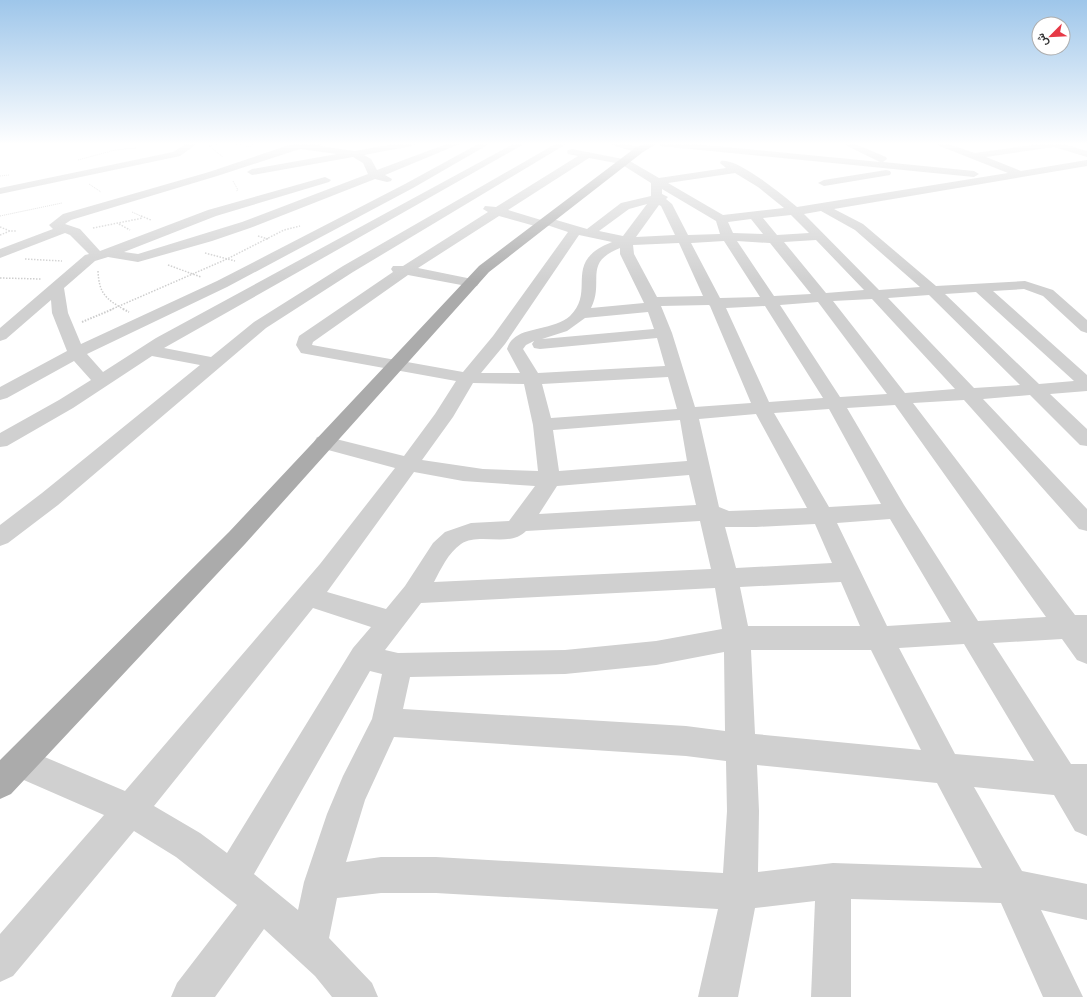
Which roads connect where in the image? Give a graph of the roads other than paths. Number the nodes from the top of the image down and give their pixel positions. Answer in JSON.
{"nodes":[{"id":1,"x":144,"y":190,"type":"edge"},
{"id":2,"x":294,"y":190,"type":"edge"},
{"id":3,"x":325,"y":190,"type":"edge"},
{"id":4,"x":402,"y":190,"type":"edge"},
{"id":5,"x":422,"y":190,"type":"edge"},
{"id":6,"x":437,"y":190,"type":"edge"},
{"id":7,"x":480,"y":190,"type":"edge"},
{"id":8,"x":533,"y":190,"type":"edge"},
{"id":9,"x":588,"y":190,"type":"edge"},
{"id":10,"x":669,"y":190,"type":"edge"},
{"id":11,"x":769,"y":190,"type":"edge"},
{"id":12,"x":927,"y":190,"type":"edge"},
{"id":13,"x":664,"y":191,"type":"junction"},
{"id":14,"x":431,"y":192,"type":"junction"},
{"id":15,"x":465,"y":201,"type":"junction"},
{"id":16,"x":822,"y":207,"type":"junction"},
{"id":17,"x":796,"y":211,"type":"junction"},
{"id":18,"x":498,"y":212,"type":"junction"},
{"id":19,"x":754,"y":215,"type":"junction"},
{"id":20,"x":544,"y":222,"type":"junction"},
{"id":21,"x":724,"y":228,"type":"junction"},
{"id":22,"x":70,"y":230,"type":"junction"},
{"id":23,"x":582,"y":231,"type":"junction"},
{"id":24,"x":818,"y":236,"type":"junction"},
{"id":25,"x":682,"y":239,"type":"junction"},
{"id":26,"x":775,"y":239,"type":"junction"},
{"id":27,"x":626,"y":240,"type":"junction"},
{"id":28,"x":0,"y":254,"type":"edge"},
{"id":29,"x":320,"y":254,"type":"junction"},
{"id":30,"x":96,"y":257,"type":"junction"},
{"id":31,"x":361,"y":262,"type":"junction"},
{"id":32,"x":404,"y":271,"type":"junction"},
{"id":33,"x":282,"y":274,"type":"junction"},
{"id":34,"x":62,"y":283,"type":"junction"},
{"id":35,"x":472,"y":283,"type":"junction"},
{"id":36,"x":325,"y":284,"type":"junction"},
{"id":37,"x":980,"y":288,"type":"junction"},
{"id":38,"x":932,"y":290,"type":"junction"},
{"id":39,"x":875,"y":293,"type":"junction"},
{"id":40,"x":822,"y":297,"type":"junction"},
{"id":41,"x":770,"y":301,"type":"junction"},
{"id":42,"x":715,"y":302,"type":"junction"},
{"id":43,"x":653,"y":305,"type":"junction"},
{"id":44,"x":580,"y":314,"type":"junction"},
{"id":45,"x":1087,"y":328,"type":"edge"},
{"id":46,"x":664,"y":333,"type":"junction"},
{"id":47,"x":0,"y":336,"type":"edge"},
{"id":48,"x":508,"y":343,"type":"junction"},
{"id":49,"x":149,"y":350,"type":"junction"},
{"id":50,"x":76,"y":353,"type":"junction"},
{"id":51,"x":214,"y":363,"type":"junction"},
{"id":52,"x":398,"y":364,"type":"junction"},
{"id":53,"x":675,"y":371,"type":"junction"},
{"id":54,"x":467,"y":378,"type":"junction"},
{"id":55,"x":532,"y":379,"type":"junction"},
{"id":56,"x":101,"y":380,"type":"junction"},
{"id":57,"x":1087,"y":385,"type":"edge"},
{"id":58,"x":1033,"y":389,"type":"junction"},
{"id":59,"x":0,"y":394,"type":"edge"},
{"id":60,"x":967,"y":394,"type":"junction"},
{"id":61,"x":900,"y":399,"type":"junction"},
{"id":62,"x":834,"y":403,"type":"junction"},
{"id":63,"x":762,"y":408,"type":"junction"},
{"id":64,"x":688,"y":414,"type":"junction"},
{"id":65,"x":543,"y":425,"type":"junction"},
{"id":66,"x":1087,"y":440,"type":"edge"},
{"id":67,"x":0,"y":441,"type":"edge"},
{"id":68,"x":324,"y":442,"type":"junction"},
{"id":69,"x":408,"y":465,"type":"junction"},
{"id":70,"x":698,"y":467,"type":"junction"},
{"id":71,"x":549,"y":479,"type":"junction"},
{"id":72,"x":896,"y":511,"type":"junction"},
{"id":73,"x":710,"y":512,"type":"junction"},
{"id":74,"x":823,"y":516,"type":"junction"},
{"id":75,"x":522,"y":523,"type":"junction"},
{"id":76,"x":1087,"y":523,"type":"edge"},
{"id":77,"x":0,"y":537,"type":"edge"},
{"id":78,"x":848,"y":572,"type":"junction"},
{"id":79,"x":726,"y":578,"type":"junction"},
{"id":80,"x":414,"y":593,"type":"junction"},
{"id":81,"x":307,"y":596,"type":"junction"},
{"id":82,"x":392,"y":622,"type":"junction"},
{"id":83,"x":1077,"y":627,"type":"edge"},
{"id":84,"x":970,"y":632,"type":"junction"},
{"id":85,"x":737,"y":638,"type":"junction"},
{"id":86,"x":879,"y":638,"type":"junction"},
{"id":87,"x":1087,"y":652,"type":"edge"},
{"id":88,"x":363,"y":657,"type":"junction"},
{"id":89,"x":398,"y":666,"type":"junction"},
{"id":90,"x":386,"y":722,"type":"junction"},
{"id":91,"x":740,"y":748,"type":"junction"},
{"id":92,"x":946,"y":768,"type":"junction"},
{"id":93,"x":10,"y":773,"type":"edge"},
{"id":94,"x":1074,"y":780,"type":"edge"},
{"id":95,"x":130,"y":810,"type":"junction"},
{"id":96,"x":1087,"y":818,"type":"edge"},
{"id":97,"x":232,"y":878,"type":"junction"},
{"id":98,"x":833,"y":881,"type":"junction"},
{"id":99,"x":322,"y":882,"type":"junction"},
{"id":100,"x":1011,"y":886,"type":"junction"},
{"id":101,"x":740,"y":892,"type":"junction"},
{"id":102,"x":262,"y":902,"type":"junction"},
{"id":103,"x":1087,"y":902,"type":"edge"},
{"id":104,"x":309,"y":945,"type":"junction"},
{"id":105,"x":0,"y":962,"type":"edge"},
{"id":106,"x":191,"y":997,"type":"edge"},
{"id":107,"x":358,"y":997,"type":"edge"},
{"id":108,"x":718,"y":997,"type":"edge"},
{"id":109,"x":831,"y":997,"type":"edge"},
{"id":110,"x":1063,"y":997,"type":"edge"}],
"edges":[{"from":1,"to":22,"type":"street"},
{"from":2,"to":30,"type":"street"},
{"from":3,"to":30,"type":"street"},
{"from":4,"to":50,"type":"street"},
{"from":5,"to":14,"type":"street"},
{"from":6,"to":14,"type":"street"},
{"from":7,"to":15,"type":"street"},
{"from":8,"to":18,"type":"street"},
{"from":9,"to":20,"type":"main road"},
{"from":10,"to":13,"type":"street"},
{"from":11,"to":17,"type":"street"},
{"from":12,"to":16,"type":"street"},
{"from":13,"to":21,"type":"street"},
{"from":13,"to":23,"type":"street"},
{"from":13,"to":25,"type":"street"},
{"from":13,"to":27,"type":"street"},
{"from":14,"to":15,"type":"street"},
{"from":14,"to":29,"type":"street"},
{"from":15,"to":18,"type":"street"},
{"from":15,"to":31,"type":"street"},
{"from":16,"to":17,"type":"street"},
{"from":16,"to":38,"type":"street"},
{"from":17,"to":19,"type":"street"},
{"from":17,"to":24,"type":"street"},
{"from":18,"to":20,"type":"street"},
{"from":18,"to":32,"type":"street"},
{"from":19,"to":21,"type":"street"},
{"from":19,"to":26,"type":"street"},
{"from":20,"to":23,"type":"street"},
{"from":20,"to":35,"type":"main road"},
{"from":21,"to":25,"type":"street"},
{"from":21,"to":26,"type":"street"},
{"from":21,"to":41,"type":"street"},
{"from":22,"to":28,"type":"street"},
{"from":22,"to":30,"type":"street"},
{"from":23,"to":27,"type":"street"},
{"from":23,"to":48,"type":"street"},
{"from":24,"to":26,"type":"street"},
{"from":24,"to":39,"type":"street"},
{"from":25,"to":27,"type":"street"},
{"from":25,"to":42,"type":"street"},
{"from":26,"to":40,"type":"street"},
{"from":27,"to":43,"type":"street"},
{"from":27,"to":44,"type":"street"},
{"from":29,"to":31,"type":"street"},
{"from":29,"to":33,"type":"street"},
{"from":30,"to":34,"type":"street"},
{"from":31,"to":32,"type":"street"},
{"from":31,"to":36,"type":"street"},
{"from":32,"to":35,"type":"street"},
{"from":32,"to":52,"type":"street"},
{"from":33,"to":36,"type":"street"},
{"from":33,"to":49,"type":"street"},
{"from":34,"to":47,"type":"street"},
{"from":34,"to":50,"type":"street"},
{"from":35,"to":52,"type":"main road"},
{"from":36,"to":51,"type":"street"},
{"from":37,"to":38,"type":"street"},
{"from":37,"to":45,"type":"street"},
{"from":37,"to":57,"type":"street"},
{"from":38,"to":39,"type":"street"},
{"from":38,"to":58,"type":"street"},
{"from":39,"to":40,"type":"street"},
{"from":39,"to":60,"type":"street"},
{"from":40,"to":41,"type":"street"},
{"from":40,"to":61,"type":"street"},
{"from":41,"to":42,"type":"street"},
{"from":41,"to":62,"type":"street"},
{"from":42,"to":43,"type":"street"},
{"from":42,"to":63,"type":"street"},
{"from":43,"to":44,"type":"street"},
{"from":43,"to":46,"type":"street"},
{"from":44,"to":48,"type":"street"},
{"from":46,"to":48,"type":"street"},
{"from":46,"to":53,"type":"street"},
{"from":48,"to":54,"type":"street"},
{"from":48,"to":55,"type":"street"},
{"from":49,"to":51,"type":"street"},
{"from":49,"to":56,"type":"street"},
{"from":50,"to":56,"type":"street"},
{"from":50,"to":59,"type":"street"},
{"from":51,"to":77,"type":"street"},
{"from":52,"to":54,"type":"street"},
{"from":52,"to":68,"type":"main road"},
{"from":53,"to":55,"type":"street"},
{"from":53,"to":64,"type":"street"},
{"from":54,"to":55,"type":"street"},
{"from":54,"to":69,"type":"street"},
{"from":55,"to":65,"type":"street"},
{"from":56,"to":67,"type":"street"},
{"from":57,"to":58,"type":"street"},
{"from":58,"to":60,"type":"street"},
{"from":58,"to":66,"type":"street"},
{"from":60,"to":61,"type":"street"},
{"from":60,"to":76,"type":"street"},
{"from":61,"to":62,"type":"street"},
{"from":61,"to":83,"type":"street"},
{"from":62,"to":63,"type":"street"},
{"from":62,"to":72,"type":"street"},
{"from":63,"to":64,"type":"street"},
{"from":63,"to":74,"type":"street"},
{"from":64,"to":65,"type":"street"},
{"from":64,"to":70,"type":"street"},
{"from":65,"to":71,"type":"street"},
{"from":68,"to":69,"type":"street"},
{"from":68,"to":93,"type":"main road"},
{"from":69,"to":71,"type":"street"},
{"from":69,"to":81,"type":"street"},
{"from":70,"to":71,"type":"street"},
{"from":70,"to":73,"type":"street"},
{"from":71,"to":75,"type":"street"},
{"from":72,"to":74,"type":"street"},
{"from":72,"to":84,"type":"street"},
{"from":73,"to":74,"type":"street"},
{"from":73,"to":75,"type":"street"},
{"from":73,"to":79,"type":"street"},
{"from":74,"to":78,"type":"street"},
{"from":75,"to":80,"type":"street"},
{"from":78,"to":79,"type":"street"},
{"from":78,"to":86,"type":"street"},
{"from":79,"to":80,"type":"street"},
{"from":79,"to":85,"type":"street"},
{"from":80,"to":82,"type":"street"},
{"from":81,"to":82,"type":"street"},
{"from":81,"to":95,"type":"street"},
{"from":82,"to":88,"type":"street"},
{"from":83,"to":84,"type":"street"},
{"from":83,"to":87,"type":"street"},
{"from":84,"to":86,"type":"street"},
{"from":84,"to":94,"type":"street"},
{"from":85,"to":86,"type":"street"},
{"from":85,"to":89,"type":"street"},
{"from":85,"to":91,"type":"street"},
{"from":86,"to":92,"type":"street"},
{"from":88,"to":89,"type":"street"},
{"from":88,"to":97,"type":"street"},
{"from":89,"to":90,"type":"street"},
{"from":90,"to":91,"type":"street"},
{"from":90,"to":99,"type":"street"},
{"from":91,"to":92,"type":"street"},
{"from":91,"to":101,"type":"street"},
{"from":92,"to":94,"type":"street"},
{"from":92,"to":100,"type":"street"},
{"from":93,"to":95,"type":"street"},
{"from":94,"to":96,"type":"street"},
{"from":95,"to":97,"type":"street"},
{"from":95,"to":105,"type":"street"},
{"from":97,"to":102,"type":"street"},
{"from":98,"to":100,"type":"street"},
{"from":98,"to":101,"type":"street"},
{"from":98,"to":109,"type":"street"},
{"from":99,"to":101,"type":"street"},
{"from":99,"to":104,"type":"street"},
{"from":100,"to":103,"type":"street"},
{"from":100,"to":110,"type":"street"},
{"from":101,"to":108,"type":"street"},
{"from":102,"to":104,"type":"street"},
{"from":102,"to":106,"type":"street"},
{"from":104,"to":107,"type":"street"}]}
